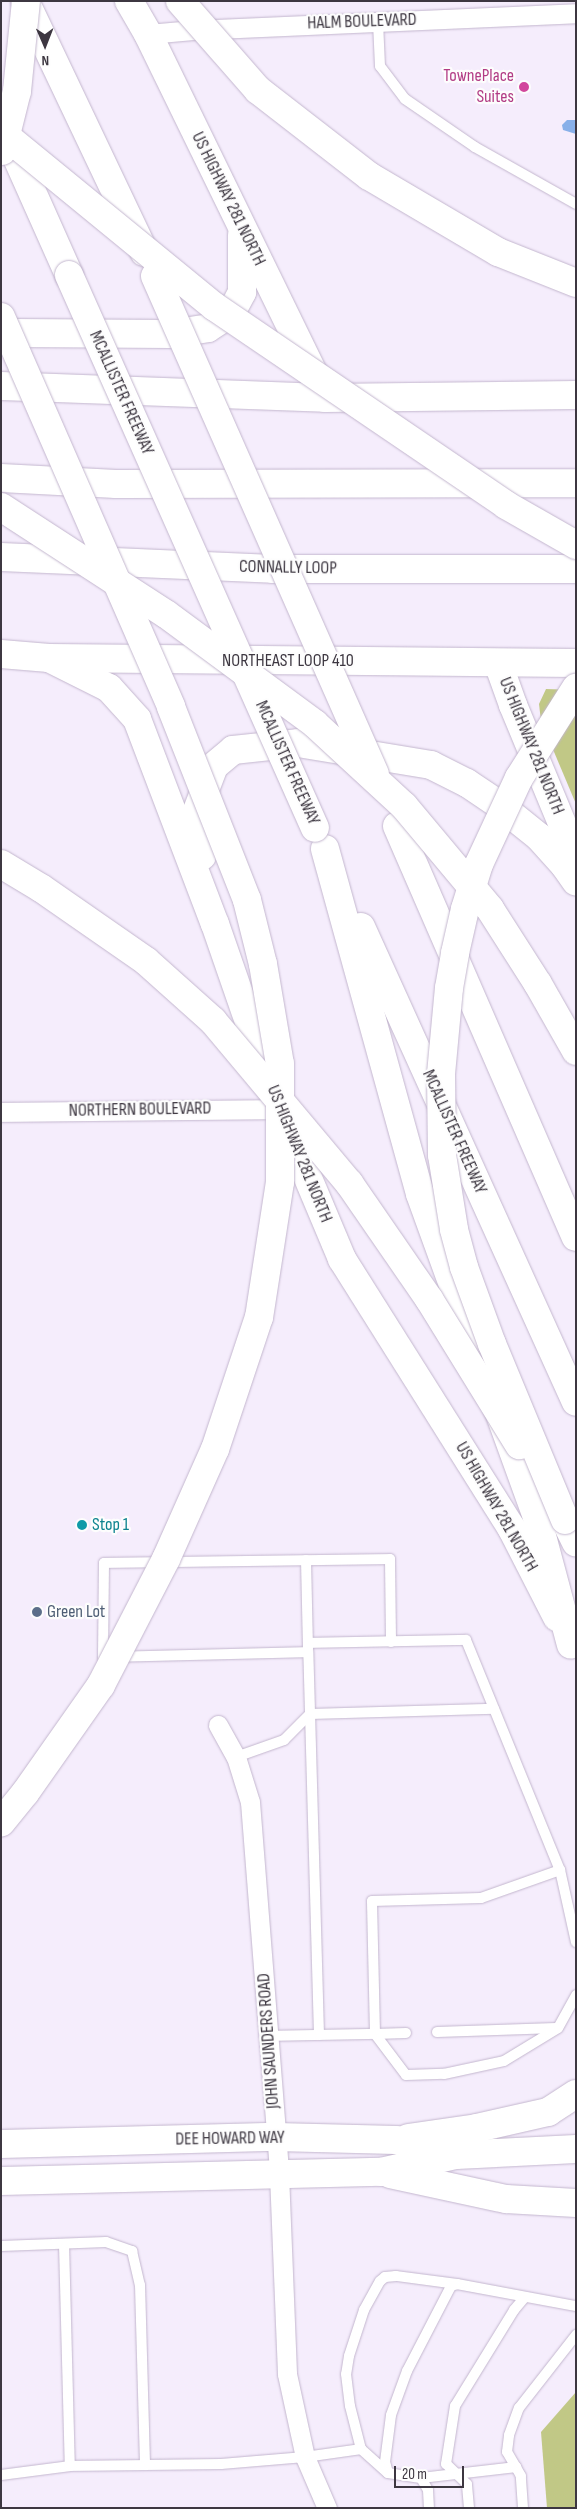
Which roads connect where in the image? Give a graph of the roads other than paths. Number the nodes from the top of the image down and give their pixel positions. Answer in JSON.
{"nodes":[{"id":1,"x":25,"y":1,"type":"edge"},
{"id":2,"x":129,"y":1,"type":"edge"},
{"id":3,"x":180,"y":1,"type":"edge"},
{"id":4,"x":576,"y":13,"type":"edge"},
{"id":5,"x":378,"y":22,"type":"junction"},
{"id":6,"x":148,"y":34,"type":"junction"},
{"id":7,"x":1,"y":123,"type":"edge"},
{"id":8,"x":1,"y":132,"type":"edge"},
{"id":9,"x":1,"y":155,"type":"edge"},
{"id":10,"x":576,"y":204,"type":"edge"},
{"id":11,"x":242,"y":226,"type":"junction"},
{"id":12,"x":576,"y":283,"type":"edge"},
{"id":13,"x":1,"y":317,"type":"edge"},
{"id":14,"x":1,"y":331,"type":"edge"},
{"id":15,"x":1,"y":386,"type":"edge"},
{"id":16,"x":576,"y":395,"type":"edge"},
{"id":17,"x":325,"y":398,"type":"junction"},
{"id":18,"x":1,"y":478,"type":"edge"},
{"id":19,"x":576,"y":484,"type":"edge"},
{"id":20,"x":1,"y":507,"type":"edge"},
{"id":21,"x":576,"y":545,"type":"edge"},
{"id":22,"x":1,"y":557,"type":"edge"},
{"id":23,"x":576,"y":569,"type":"edge"},
{"id":24,"x":1,"y":654,"type":"edge"},
{"id":25,"x":49,"y":658,"type":"junction"},
{"id":26,"x":498,"y":662,"type":"junction"},
{"id":27,"x":576,"y":663,"type":"edge"},
{"id":28,"x":576,"y":688,"type":"edge"},
{"id":29,"x":320,"y":838,"type":"junction"},
{"id":30,"x":576,"y":857,"type":"edge"},
{"id":31,"x":1,"y":864,"type":"edge"},
{"id":32,"x":576,"y":882,"type":"edge"},
{"id":33,"x":215,"y":924,"type":"junction"},
{"id":34,"x":576,"y":1051,"type":"edge"},
{"id":35,"x":279,"y":1109,"type":"junction"},
{"id":36,"x":1,"y":1112,"type":"edge"},
{"id":37,"x":576,"y":1237,"type":"edge"},
{"id":38,"x":576,"y":1402,"type":"edge"},
{"id":39,"x":570,"y":1532,"type":"edge"},
{"id":40,"x":306,"y":1560,"type":"junction"},
{"id":41,"x":391,"y":1642,"type":"junction"},
{"id":42,"x":308,"y":1648,"type":"junction"},
{"id":43,"x":573,"y":1650,"type":"edge"},
{"id":44,"x":494,"y":1709,"type":"junction"},
{"id":45,"x":310,"y":1714,"type":"junction"},
{"id":46,"x":218,"y":1725,"type":"dead end"},
{"id":47,"x":236,"y":1758,"type":"junction"},
{"id":48,"x":1,"y":1823,"type":"edge"},
{"id":49,"x":560,"y":1870,"type":"junction"},
{"id":50,"x":576,"y":1942,"type":"edge"},
{"id":51,"x":576,"y":1995,"type":"edge"},
{"id":52,"x":558,"y":2028,"type":"junction"},
{"id":53,"x":406,"y":2032,"type":"dead end"},
{"id":54,"x":437,"y":2032,"type":"dead end"},
{"id":55,"x":375,"y":2034,"type":"junction"},
{"id":56,"x":319,"y":2035,"type":"junction"},
{"id":57,"x":269,"y":2036,"type":"junction"},
{"id":58,"x":576,"y":2094,"type":"edge"},
{"id":59,"x":276,"y":2138,"type":"junction"},
{"id":60,"x":396,"y":2140,"type":"junction"},
{"id":61,"x":1,"y":2144,"type":"edge"},
{"id":62,"x":576,"y":2148,"type":"edge"},
{"id":63,"x":456,"y":2155,"type":"junction"},
{"id":64,"x":381,"y":2172,"type":"junction"},
{"id":65,"x":280,"y":2174,"type":"junction"},
{"id":66,"x":1,"y":2181,"type":"edge"},
{"id":67,"x":576,"y":2203,"type":"edge"},
{"id":68,"x":64,"y":2244,"type":"junction"},
{"id":69,"x":1,"y":2246,"type":"edge"},
{"id":70,"x":457,"y":2284,"type":"junction"},
{"id":71,"x":525,"y":2298,"type":"junction"},
{"id":72,"x":576,"y":2306,"type":"edge"},
{"id":73,"x":576,"y":2335,"type":"edge"},
{"id":74,"x":361,"y":2449,"type":"junction"},
{"id":75,"x":305,"y":2457,"type":"junction"},
{"id":76,"x":145,"y":2465,"type":"junction"},
{"id":77,"x":70,"y":2466,"type":"junction"},
{"id":78,"x":516,"y":2467,"type":"junction"},
{"id":79,"x":388,"y":2473,"type":"junction"},
{"id":80,"x":1,"y":2475,"type":"edge"},
{"id":81,"x":456,"y":2475,"type":"junction"},
{"id":82,"x":421,"y":2478,"type":"junction"},
{"id":83,"x":327,"y":2508,"type":"edge"},
{"id":84,"x":429,"y":2508,"type":"edge"},
{"id":85,"x":469,"y":2508,"type":"edge"},
{"id":86,"x":523,"y":2508,"type":"edge"}],
"edges":[{"from":1,"to":9,"type":"main road","bridge":true},
{"from":1,"to":37,"type":"main road","bridge":true},
{"from":2,"to":6,"type":"main road","name":"US HIGHWAY 281 NORTH"},
{"from":3,"to":12,"type":"main road","bridge":true},
{"from":4,"to":5,"type":"street","name":"HALM BOULEVARD"},
{"from":5,"to":6,"type":"street","name":"HALM BOULEVARD"},
{"from":5,"to":10,"type":"lane"},
{"from":6,"to":11,"type":"main road","name":"US HIGHWAY 281 NORTH"},
{"from":7,"to":29,"type":"main road","name":"MCALLISTER FREEWAY","bridge":true},
{"from":8,"to":21,"type":"main road","bridge":true},
{"from":11,"to":14,"type":"main road"},
{"from":11,"to":17,"type":"main road","name":"US HIGHWAY 281 NORTH"},
{"from":13,"to":48,"type":"main road","bridge":true},
{"from":15,"to":17,"type":"main road"},
{"from":16,"to":17,"type":"main road"},
{"from":18,"to":19,"type":"main road"},
{"from":20,"to":34,"type":"main road","bridge":true},
{"from":22,"to":23,"type":"main road","name":"CONNALLY LOOP"},
{"from":24,"to":25,"type":"main road","name":"NORTHEAST LOOP 410"},
{"from":25,"to":26,"type":"main road","name":"NORTHEAST LOOP 410"},
{"from":25,"to":33,"type":"main road","name":"US HIGHWAY 281 NORTH"},
{"from":26,"to":27,"type":"main road","name":"NORTHEAST LOOP 410"},
{"from":26,"to":30,"type":"main road","name":"US HIGHWAY 281 NORTH"},
{"from":28,"to":39,"type":"main road","bridge":true},
{"from":29,"to":38,"type":"main road","name":"MCALLISTER FREEWAY"},
{"from":29,"to":43,"type":"main road"},
{"from":31,"to":39,"type":"main road","bridge":true},
{"from":32,"to":33,"type":"main road"},
{"from":33,"to":35,"type":"main road","name":"US HIGHWAY 281 NORTH"},
{"from":35,"to":36,"type":"street","name":"NORTHERN BOULEVARD"},
{"from":35,"to":43,"type":"main road","name":"US HIGHWAY 281 NORTH"},
{"from":40,"to":41,"type":"lane"},
{"from":40,"to":42,"type":"lane"},
{"from":40,"to":42,"type":"lane"},
{"from":41,"to":42,"type":"lane"},
{"from":41,"to":44,"type":"lane"},
{"from":42,"to":45,"type":"lane"},
{"from":44,"to":45,"type":"lane"},
{"from":44,"to":49,"type":"lane"},
{"from":45,"to":47,"type":"lane"},
{"from":45,"to":56,"type":"lane"},
{"from":46,"to":47,"type":"street","name":"JOHN SAUNDERS ROAD"},
{"from":47,"to":57,"type":"street","name":"JOHN SAUNDERS ROAD"},
{"from":49,"to":50,"type":"lane"},
{"from":49,"to":55,"type":"lane"},
{"from":51,"to":52,"type":"lane"},
{"from":52,"to":54,"type":"lane"},
{"from":52,"to":55,"type":"lane"},
{"from":53,"to":55,"type":"lane"},
{"from":55,"to":56,"type":"lane"},
{"from":56,"to":57,"type":"lane"},
{"from":57,"to":59,"type":"street","name":"JOHN SAUNDERS ROAD"},
{"from":58,"to":60,"type":"main road"},
{"from":59,"to":60,"type":"main road","name":"DEE HOWARD WAY"},
{"from":59,"to":61,"type":"main road","name":"DEE HOWARD WAY"},
{"from":59,"to":65,"type":"street","name":"JOHN SAUNDERS ROAD"},
{"from":60,"to":63,"type":"main road","name":"DEE HOWARD WAY"},
{"from":62,"to":63,"type":"main road","name":"DEE HOWARD WAY"},
{"from":63,"to":64,"type":"main road","name":"DEE HOWARD WAY"},
{"from":64,"to":65,"type":"main road","name":"DEE HOWARD WAY"},
{"from":64,"to":67,"type":"main road"},
{"from":65,"to":66,"type":"main road","name":"DEE HOWARD WAY"},
{"from":65,"to":75,"type":"street","name":"JOHN SAUNDERS ROAD"},
{"from":68,"to":69,"type":"lane"},
{"from":68,"to":76,"type":"lane"},
{"from":68,"to":77,"type":"lane"},
{"from":70,"to":71,"type":"lane"},
{"from":70,"to":74,"type":"lane"},
{"from":70,"to":79,"type":"lane"},
{"from":71,"to":72,"type":"lane"},
{"from":71,"to":81,"type":"lane"},
{"from":73,"to":78,"type":"lane"},
{"from":74,"to":75,"type":"lane"},
{"from":74,"to":79,"type":"lane"},
{"from":75,"to":76,"type":"lane"},
{"from":75,"to":83,"type":"street","name":"JOHN SAUNDERS ROAD"},
{"from":76,"to":77,"type":"lane"},
{"from":77,"to":80,"type":"lane"},
{"from":78,"to":81,"type":"lane"},
{"from":78,"to":86,"type":"lane"},
{"from":79,"to":82,"type":"lane"},
{"from":81,"to":82,"type":"lane"},
{"from":81,"to":85,"type":"lane"},
{"from":82,"to":84,"type":"lane"}]}
